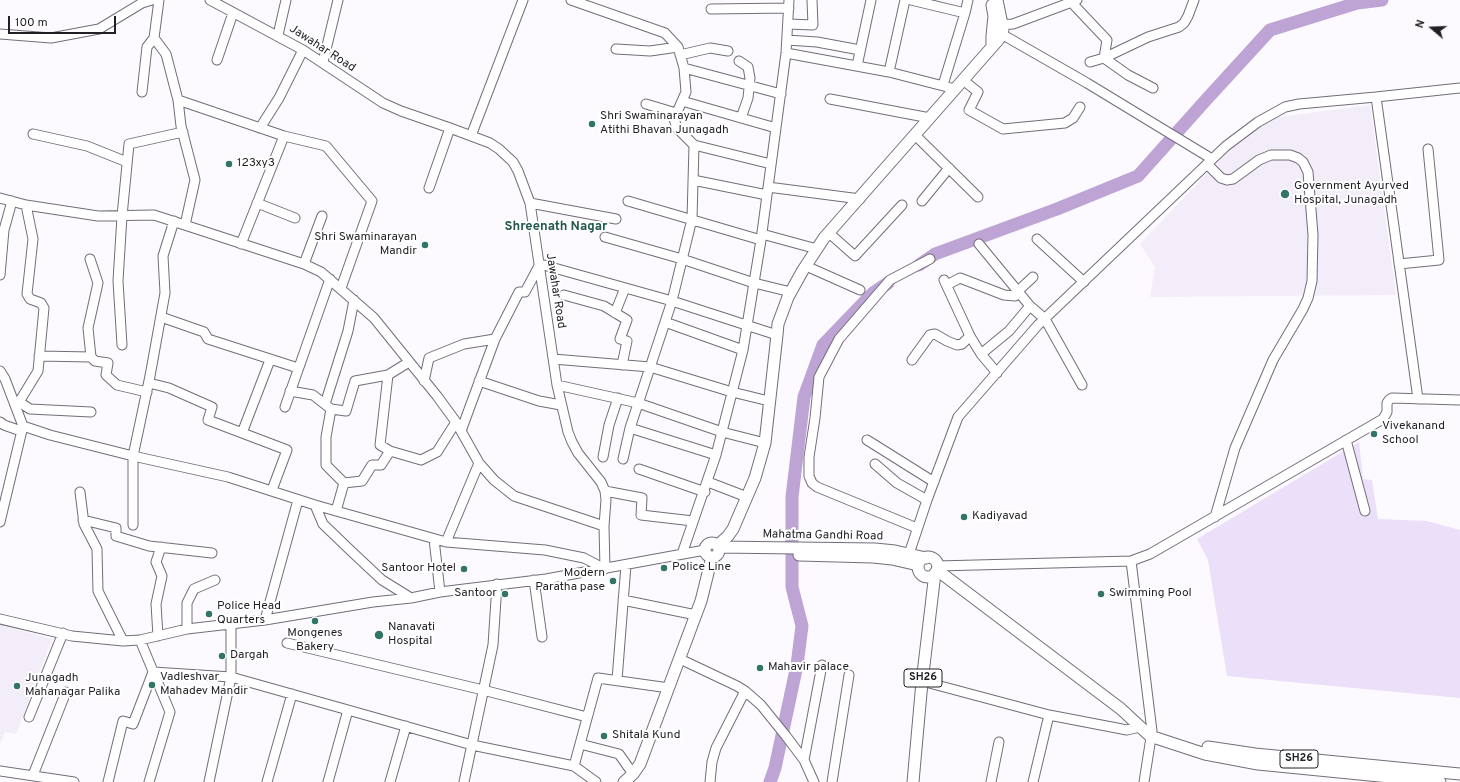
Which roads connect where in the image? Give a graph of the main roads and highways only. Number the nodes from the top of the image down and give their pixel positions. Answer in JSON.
{"nodes":[{"id":1,"x":991,"y":0,"type":"edge"},
{"id":2,"x":997,"y":0,"type":"edge"},
{"id":3,"x":998,"y":28,"type":"junction"},
{"id":4,"x":714,"y":551,"type":"junction"},
{"id":5,"x":922,"y":561,"type":"junction"},
{"id":6,"x":935,"y":572,"type":"junction"},
{"id":7,"x":920,"y":681,"type":"junction"},
{"id":8,"x":1146,"y":731,"type":"junction"},
{"id":9,"x":1460,"y":774,"type":"edge"},
{"id":10,"x":624,"y":782,"type":"edge"},
{"id":11,"x":906,"y":782,"type":"edge"},
{"id":12,"x":913,"y":782,"type":"edge"},
{"id":13,"x":1440,"y":782,"type":"edge"}],
"edges":[{"from":1,"to":3,"type":"main road"},
{"from":2,"to":3,"type":"main road"},
{"from":3,"to":4,"type":"main road"},
{"from":4,"to":5,"type":"main road","name":"Mahatma Gandhi Road"},
{"from":4,"to":10,"type":"main road"},
{"from":5,"to":6,"type":"main road"},
{"from":5,"to":6,"type":"main road"},
{"from":6,"to":7,"type":"main road","number":"SH26"},
{"from":6,"to":8,"type":"main road","number":"SH26"},
{"from":7,"to":11,"type":"main road","number":"SH26"},
{"from":7,"to":12,"type":"main road","number":"SH26"},
{"from":8,"to":9,"type":"main road","number":"SH26"},
{"from":8,"to":13,"type":"main road","number":"SH26"}]}
